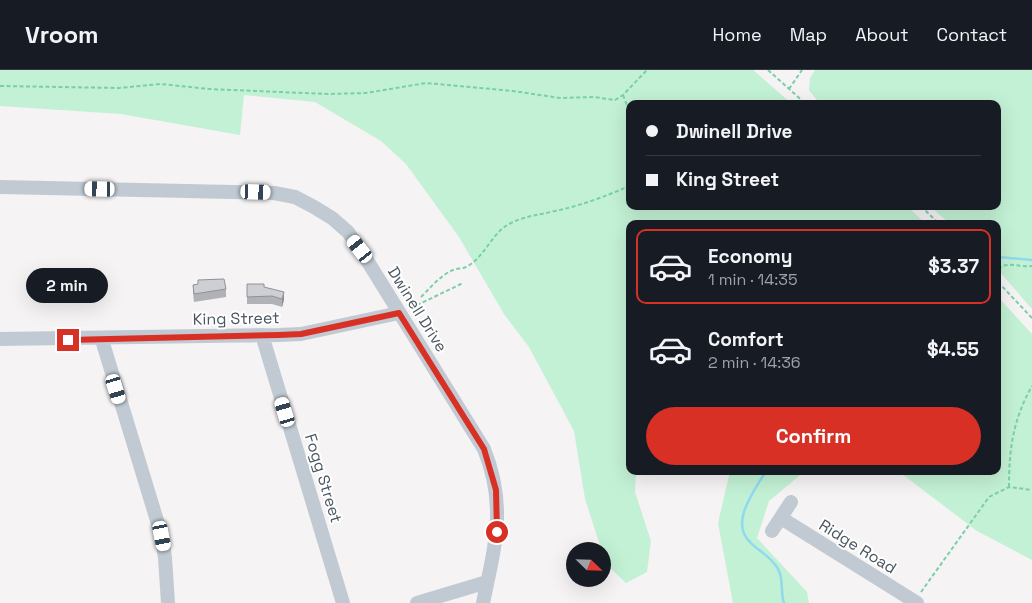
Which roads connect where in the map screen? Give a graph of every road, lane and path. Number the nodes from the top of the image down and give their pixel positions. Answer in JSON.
{"nodes":[{"id":1,"x":647,"y":70,"type":"edge"},
{"id":2,"x":768,"y":70,"type":"edge"},
{"id":3,"x":801,"y":70,"type":"edge"},
{"id":4,"x":0,"y":86,"type":"edge"},
{"id":5,"x":789,"y":89,"type":"junction"},
{"id":6,"x":623,"y":95,"type":"junction"},
{"id":7,"x":801,"y":100,"type":"edge"},
{"id":8,"x":626,"y":103,"type":"edge"},
{"id":9,"x":0,"y":187,"type":"edge"},
{"id":10,"x":626,"y":187,"type":"edge"},
{"id":11,"x":925,"y":210,"type":"edge"},
{"id":12,"x":935,"y":220,"type":"edge"},
{"id":13,"x":1001,"y":266,"type":"edge"},
{"id":14,"x":1032,"y":266,"type":"edge"},
{"id":15,"x":463,"y":283,"type":"dead end"},
{"id":16,"x":1001,"y":285,"type":"edge"},
{"id":17,"x":422,"y":297,"type":"dead end"},
{"id":18,"x":399,"y":313,"type":"junction"},
{"id":19,"x":1032,"y":318,"type":"edge"},
{"id":20,"x":262,"y":335,"type":"junction"},
{"id":21,"x":0,"y":339,"type":"edge"},
{"id":22,"x":102,"y":340,"type":"junction"},
{"id":23,"x":1032,"y":386,"type":"edge"},
{"id":24,"x":1009,"y":487,"type":"junction"},
{"id":25,"x":1032,"y":490,"type":"edge"},
{"id":26,"x":791,"y":502,"type":"dead end"},
{"id":27,"x":781,"y":518,"type":"junction"},
{"id":28,"x":772,"y":531,"type":"dead end"},
{"id":29,"x":487,"y":582,"type":"junction"},
{"id":30,"x":916,"y":602,"type":"edge"},
{"id":31,"x":168,"y":603,"type":"edge"},
{"id":32,"x":343,"y":603,"type":"edge"},
{"id":33,"x":417,"y":603,"type":"edge"},
{"id":34,"x":483,"y":603,"type":"edge"}],
"edges":[{"from":1,"to":6,"type":"path"},
{"from":2,"to":5,"type":"path"},
{"from":3,"to":5,"type":"path"},
{"from":4,"to":6,"type":"path"},
{"from":5,"to":7,"type":"path"},
{"from":6,"to":8,"type":"path"},
{"from":9,"to":18,"type":"street","name":"Dwinell Drive"},
{"from":10,"to":17,"type":"path"},
{"from":11,"to":12,"type":"path"},
{"from":13,"to":14,"type":"path"},
{"from":15,"to":18,"type":"path"},
{"from":16,"to":19,"type":"path"},
{"from":18,"to":20,"type":"street","name":"King Street"},
{"from":18,"to":29,"type":"street","name":"Dwinell Drive"},
{"from":20,"to":22,"type":"street","name":"King Street"},
{"from":20,"to":32,"type":"street","name":"Fogg Street"},
{"from":21,"to":22,"type":"street","name":"King Street"},
{"from":22,"to":31,"type":"street"},
{"from":23,"to":24,"type":"path"},
{"from":24,"to":25,"type":"path"},
{"from":24,"to":30,"type":"path"},
{"from":26,"to":27,"type":"street"},
{"from":27,"to":28,"type":"street"},
{"from":27,"to":30,"type":"street","name":"Ridge Road"},
{"from":29,"to":33,"type":"street"},
{"from":29,"to":34,"type":"street","name":"Dwinell Drive"}]}
